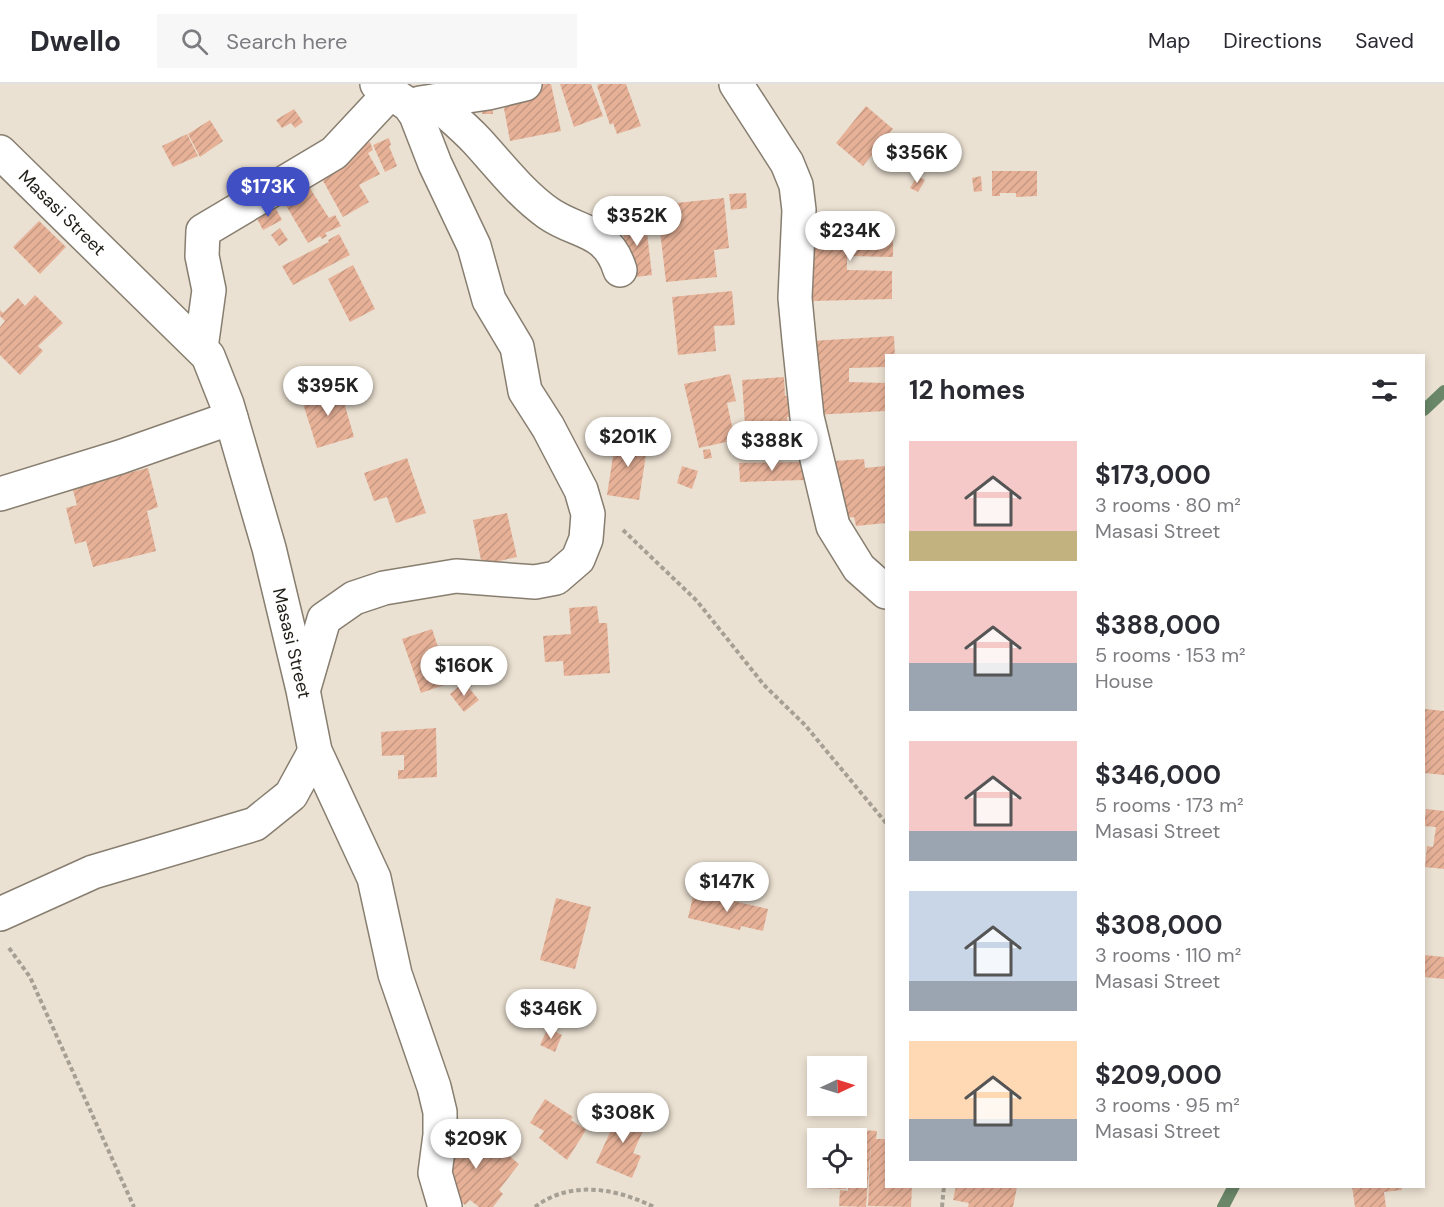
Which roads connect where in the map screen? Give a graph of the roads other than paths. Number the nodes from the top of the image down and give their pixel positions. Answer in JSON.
{"nodes":[{"id":1,"x":525,"y":84,"type":"edge"},
{"id":2,"x":736,"y":84,"type":"edge"},
{"id":3,"x":402,"y":96,"type":"edge"},
{"id":4,"x":0,"y":152,"type":"edge"},
{"id":5,"x":620,"y":270,"type":"dead end"},
{"id":6,"x":201,"y":348,"type":"junction"},
{"id":7,"x":231,"y":418,"type":"junction"},
{"id":8,"x":0,"y":494,"type":"edge"},
{"id":9,"x":885,"y":591,"type":"edge"},
{"id":10,"x":303,"y":690,"type":"junction"},
{"id":11,"x":315,"y":751,"type":"junction"},
{"id":12,"x":3,"y":929,"type":"edge"},
{"id":13,"x":445,"y":1207,"type":"edge"}],
"edges":[{"from":1,"to":3,"type":"street"},
{"from":2,"to":9,"type":"street"},
{"from":3,"to":5,"type":"street"},
{"from":3,"to":6,"type":"street"},
{"from":3,"to":10,"type":"street"},
{"from":4,"to":6,"type":"street","name":"Masasi Street"},
{"from":6,"to":7,"type":"street","name":"Masasi Street"},
{"from":7,"to":8,"type":"street"},
{"from":7,"to":10,"type":"street","name":"Masasi Street"},
{"from":10,"to":11,"type":"street","name":"Masasi Street"},
{"from":11,"to":12,"type":"street"},
{"from":11,"to":13,"type":"street","name":"Masasi Street"}]}
